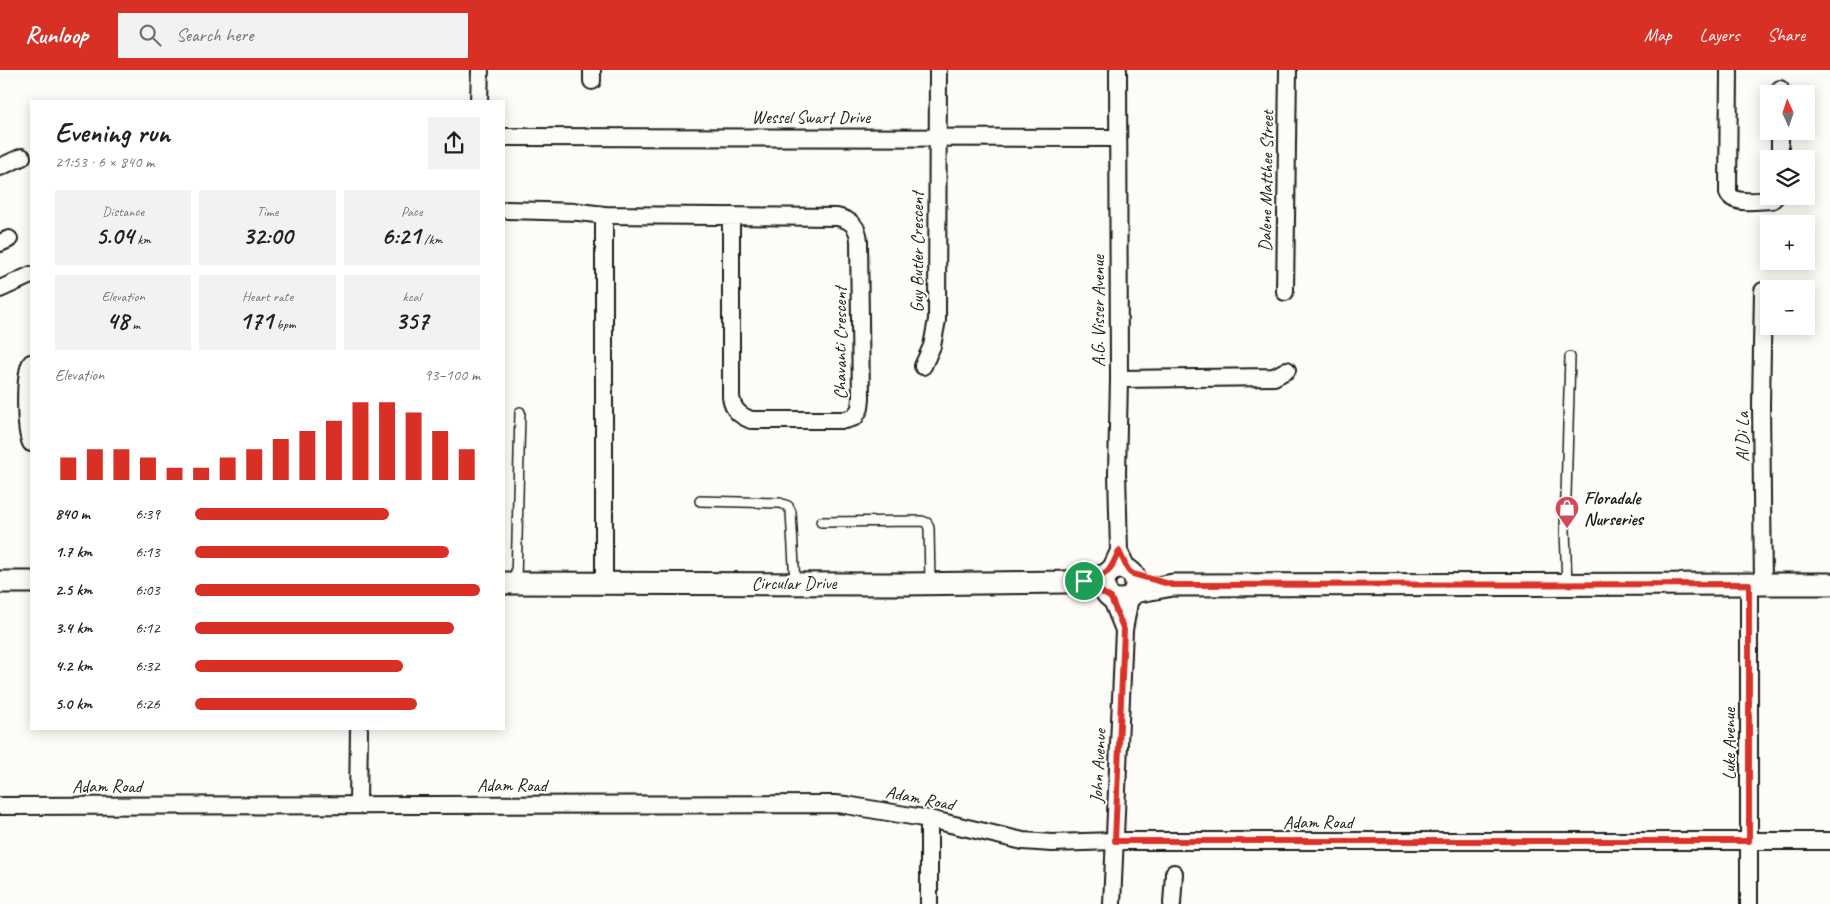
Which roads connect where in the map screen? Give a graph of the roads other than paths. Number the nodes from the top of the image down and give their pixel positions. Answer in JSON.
{"nodes":[{"id":1,"x":480,"y":70,"type":"edge"},
{"id":2,"x":938,"y":70,"type":"edge"},
{"id":3,"x":1118,"y":70,"type":"edge"},
{"id":4,"x":1288,"y":70,"type":"edge"},
{"id":5,"x":1729,"y":70,"type":"edge"},
{"id":6,"x":479,"y":100,"type":"edge"},
{"id":7,"x":505,"y":137,"type":"edge"},
{"id":8,"x":938,"y":137,"type":"junction"},
{"id":9,"x":1118,"y":138,"type":"junction"},
{"id":10,"x":22,"y":157,"type":"dead end"},
{"id":11,"x":0,"y":167,"type":"edge"},
{"id":12,"x":1760,"y":200,"type":"edge"},
{"id":13,"x":507,"y":210,"type":"dead end"},
{"id":14,"x":604,"y":215,"type":"junction"},
{"id":15,"x":731,"y":216,"type":"junction"},
{"id":16,"x":30,"y":275,"type":"edge"},
{"id":17,"x":0,"y":289,"type":"edge"},
{"id":18,"x":1285,"y":292,"type":"dead end"},
{"id":19,"x":1763,"y":335,"type":"edge"},
{"id":20,"x":1570,"y":356,"type":"dead end"},
{"id":21,"x":30,"y":366,"type":"edge"},
{"id":22,"x":923,"y":366,"type":"dead end"},
{"id":23,"x":1287,"y":370,"type":"dead end"},
{"id":24,"x":1119,"y":379,"type":"junction"},
{"id":25,"x":520,"y":412,"type":"dead end"},
{"id":26,"x":30,"y":440,"type":"edge"},
{"id":27,"x":700,"y":500,"type":"dead end"},
{"id":28,"x":821,"y":522,"type":"dead end"},
{"id":29,"x":1120,"y":580,"type":"junction"},
{"id":30,"x":0,"y":582,"type":"edge"},
{"id":31,"x":30,"y":582,"type":"edge"},
{"id":32,"x":510,"y":583,"type":"edge"},
{"id":33,"x":604,"y":583,"type":"junction"},
{"id":34,"x":795,"y":583,"type":"junction"},
{"id":35,"x":930,"y":583,"type":"junction"},
{"id":36,"x":1756,"y":584,"type":"junction"},
{"id":37,"x":1830,"y":584,"type":"edge"},
{"id":38,"x":1567,"y":585,"type":"junction"},
{"id":39,"x":359,"y":730,"type":"edge"},
{"id":40,"x":358,"y":804,"type":"junction"},
{"id":41,"x":0,"y":806,"type":"edge"},
{"id":42,"x":929,"y":819,"type":"junction"},
{"id":43,"x":1115,"y":841,"type":"junction"},
{"id":44,"x":1749,"y":841,"type":"junction"},
{"id":45,"x":1830,"y":841,"type":"edge"},
{"id":46,"x":1174,"y":873,"type":"dead end"},
{"id":47,"x":929,"y":904,"type":"edge"},
{"id":48,"x":1112,"y":904,"type":"edge"},
{"id":49,"x":1172,"y":904,"type":"edge"},
{"id":50,"x":1749,"y":904,"type":"edge"}],
"edges":[{"from":1,"to":6,"type":"street"},
{"from":2,"to":8,"type":"street","name":"Guy Butler Crescent"},
{"from":3,"to":9,"type":"street","name":"A.G. Visser Avenue"},
{"from":4,"to":18,"type":"street","name":"Dalene Matthee Street"},
{"from":5,"to":12,"type":"street"},
{"from":7,"to":8,"type":"street","name":"Wessel Swart Drive"},
{"from":8,"to":9,"type":"street","name":"Wessel Swart Drive"},
{"from":8,"to":22,"type":"street","name":"Guy Butler Crescent"},
{"from":9,"to":24,"type":"street","name":"A.G. Visser Avenue"},
{"from":10,"to":11,"type":"street"},
{"from":13,"to":14,"type":"street","name":"Chavanti Crescent"},
{"from":14,"to":15,"type":"street","name":"Chavanti Crescent"},
{"from":14,"to":33,"type":"street"},
{"from":15,"to":15,"type":"street","name":"Chavanti Crescent"},
{"from":16,"to":17,"type":"street"},
{"from":19,"to":36,"type":"street","name":"Al Di La"},
{"from":20,"to":38,"type":"lane"},
{"from":21,"to":26,"type":"street"},
{"from":23,"to":24,"type":"street"},
{"from":24,"to":29,"type":"street","name":"A.G. Visser Avenue"},
{"from":25,"to":32,"type":"lane"},
{"from":27,"to":34,"type":"lane"},
{"from":28,"to":35,"type":"lane"},
{"from":29,"to":35,"type":"street","name":"Circular Drive"},
{"from":29,"to":38,"type":"street"},
{"from":29,"to":43,"type":"street","name":"John Avenue"},
{"from":30,"to":31,"type":"street"},
{"from":32,"to":33,"type":"street","name":"Circular Drive"},
{"from":33,"to":34,"type":"street","name":"Circular Drive"},
{"from":34,"to":35,"type":"street","name":"Circular Drive"},
{"from":36,"to":37,"type":"street"},
{"from":36,"to":38,"type":"street"},
{"from":36,"to":44,"type":"street","name":"Luke Avenue"},
{"from":39,"to":40,"type":"street"},
{"from":40,"to":41,"type":"street","name":"Adam Road"},
{"from":40,"to":42,"type":"street","name":"Adam Road"},
{"from":42,"to":43,"type":"street","name":"Adam Road"},
{"from":42,"to":47,"type":"street"},
{"from":43,"to":44,"type":"street","name":"Adam Road"},
{"from":43,"to":48,"type":"street","name":"John Avenue"},
{"from":44,"to":45,"type":"street","name":"Adam Road"},
{"from":44,"to":50,"type":"street","name":"Luke Avenue"},
{"from":46,"to":49,"type":"street"}]}
